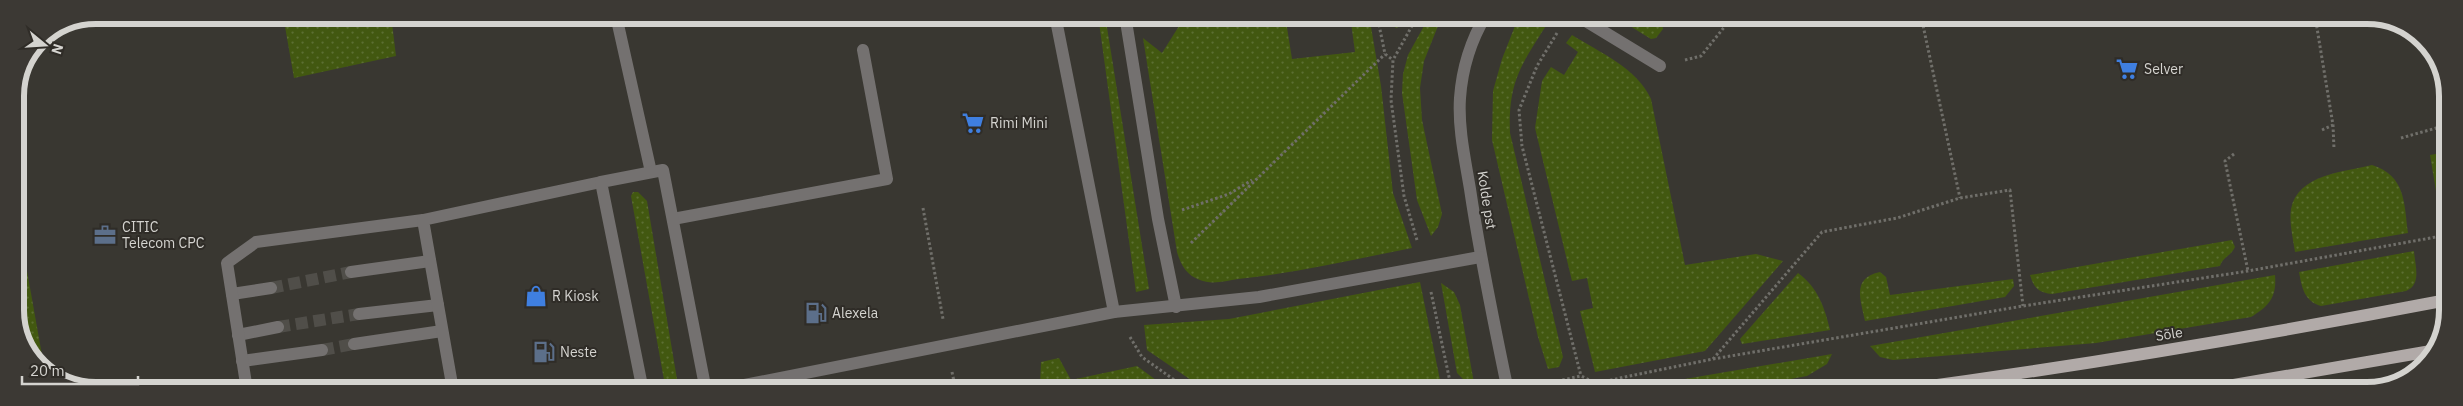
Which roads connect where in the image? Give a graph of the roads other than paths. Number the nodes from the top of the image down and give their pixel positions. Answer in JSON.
{"nodes":[{"id":1,"x":618,"y":24,"type":"edge"},
{"id":2,"x":1057,"y":24,"type":"edge"},
{"id":3,"x":1126,"y":24,"type":"edge"},
{"id":4,"x":1481,"y":24,"type":"edge"},
{"id":5,"x":1591,"y":24,"type":"edge"},
{"id":6,"x":863,"y":50,"type":"dead end"},
{"id":7,"x":1660,"y":66,"type":"road end"},
{"id":8,"x":651,"y":172,"type":"junction"},
{"id":9,"x":601,"y":182,"type":"junction"},
{"id":10,"x":673,"y":219,"type":"junction"},
{"id":11,"x":423,"y":220,"type":"junction"},
{"id":12,"x":1480,"y":257,"type":"junction"},
{"id":13,"x":430,"y":261,"type":"junction"},
{"id":14,"x":351,"y":272,"type":"tunnel mouth"},
{"id":15,"x":271,"y":288,"type":"tunnel mouth"},
{"id":16,"x":232,"y":294,"type":"junction"},
{"id":17,"x":2439,"y":302,"type":"edge"},
{"id":18,"x":438,"y":305,"type":"junction"},
{"id":19,"x":1176,"y":307,"type":"junction"},
{"id":20,"x":1114,"y":312,"type":"junction"},
{"id":21,"x":359,"y":314,"type":"tunnel mouth"},
{"id":22,"x":278,"y":327,"type":"tunnel mouth"},
{"id":23,"x":442,"y":330,"type":"junction"},
{"id":24,"x":238,"y":335,"type":"junction"},
{"id":25,"x":354,"y":344,"type":"tunnel mouth"},
{"id":26,"x":322,"y":350,"type":"tunnel mouth"},
{"id":27,"x":2425,"y":352,"type":"edge"},
{"id":28,"x":242,"y":361,"type":"junction"},
{"id":29,"x":2015,"y":375,"type":"junction"},
{"id":30,"x":246,"y":382,"type":"edge"},
{"id":31,"x":452,"y":382,"type":"edge"},
{"id":32,"x":641,"y":382,"type":"edge"},
{"id":33,"x":704,"y":382,"type":"edge"},
{"id":34,"x":755,"y":382,"type":"edge"},
{"id":35,"x":1506,"y":382,"type":"edge"},
{"id":36,"x":1962,"y":382,"type":"edge"},
{"id":37,"x":2016,"y":382,"type":"edge"},
{"id":38,"x":2251,"y":382,"type":"edge"}],
"edges":[{"from":1,"to":8,"type":"street"},
{"from":2,"to":20,"type":"street"},
{"from":3,"to":19,"type":"street"},
{"from":4,"to":12,"type":"street","name":"Kolde pst"},
{"from":5,"to":7,"type":"street"},
{"from":6,"to":10,"type":"street"},
{"from":8,"to":9,"type":"street"},
{"from":8,"to":10,"type":"street"},
{"from":9,"to":11,"type":"street"},
{"from":9,"to":32,"type":"street"},
{"from":10,"to":33,"type":"street"},
{"from":11,"to":13,"type":"street"},
{"from":11,"to":16,"type":"street"},
{"from":12,"to":19,"type":"street"},
{"from":12,"to":35,"type":"street","name":"Kolde pst"},
{"from":13,"to":14,"type":"street"},
{"from":13,"to":18,"type":"street"},
{"from":15,"to":16,"type":"street"},
{"from":16,"to":24,"type":"street"},
{"from":17,"to":29,"type":"main road","name":"Sõle"},
{"from":18,"to":21,"type":"street"},
{"from":18,"to":23,"type":"street"},
{"from":19,"to":20,"type":"street"},
{"from":20,"to":34,"type":"street"},
{"from":22,"to":24,"type":"street"},
{"from":23,"to":25,"type":"street"},
{"from":23,"to":31,"type":"street"},
{"from":24,"to":28,"type":"street"},
{"from":26,"to":28,"type":"street"},
{"from":27,"to":38,"type":"main road"},
{"from":28,"to":30,"type":"street"},
{"from":29,"to":36,"type":"main road","name":"Sõle"},
{"from":29,"to":37,"type":"street"}]}
